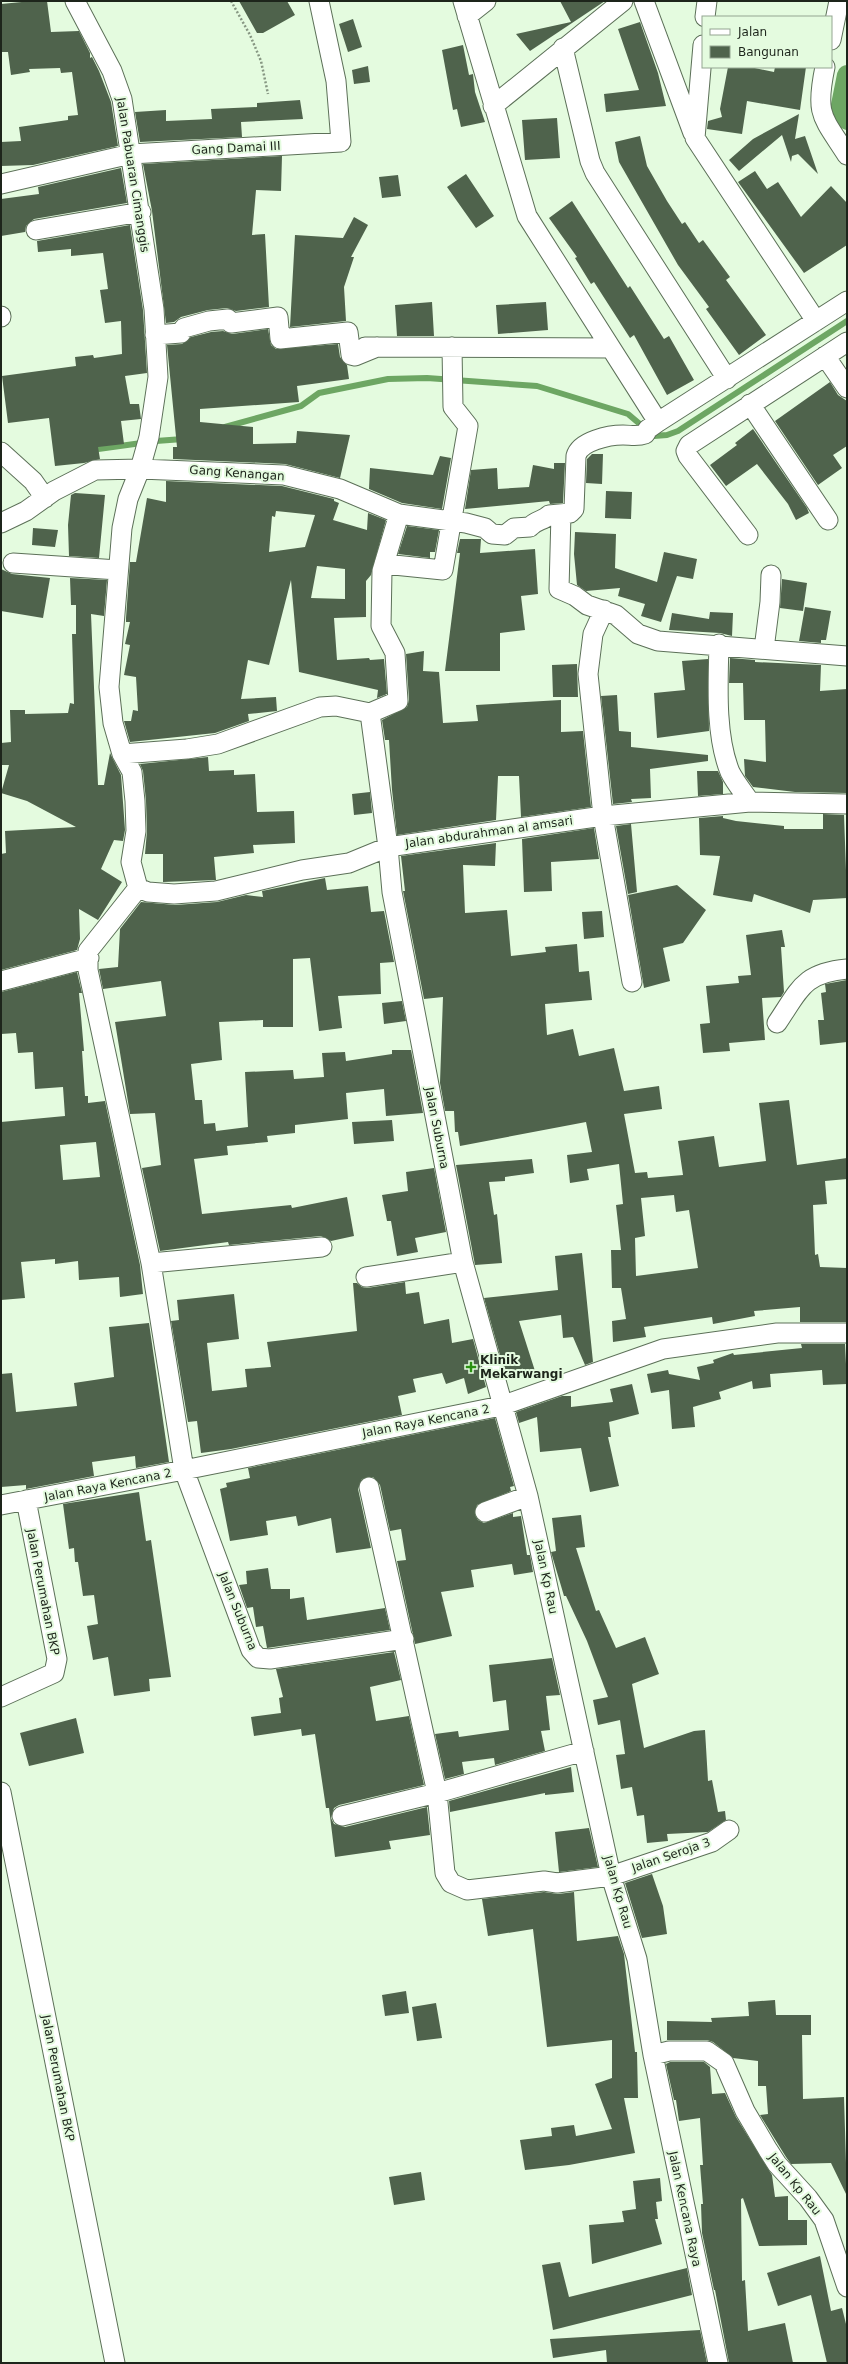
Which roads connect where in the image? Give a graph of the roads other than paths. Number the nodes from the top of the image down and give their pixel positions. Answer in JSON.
{"nodes":[{"id":1,"x":75,"y":1,"type":"edge"},
{"id":2,"x":319,"y":1,"type":"edge"},
{"id":3,"x":486,"y":1,"type":"edge"},
{"id":4,"x":622,"y":1,"type":"edge"},
{"id":5,"x":644,"y":1,"type":"edge"},
{"id":6,"x":707,"y":1,"type":"edge"},
{"id":7,"x":839,"y":1,"type":"edge"},
{"id":8,"x":465,"y":9,"type":"edge"},
{"id":9,"x":705,"y":16,"type":"edge"},
{"id":10,"x":832,"y":35,"type":"edge"},
{"id":11,"x":564,"y":48,"type":"junction"},
{"id":12,"x":702,"y":57,"type":"edge"},
{"id":13,"x":825,"y":68,"type":"edge"},
{"id":14,"x":493,"y":106,"type":"junction"},
{"id":15,"x":695,"y":138,"type":"junction"},
{"id":16,"x":131,"y":154,"type":"junction"},
{"id":17,"x":847,"y":155,"type":"edge"},
{"id":18,"x":1,"y":184,"type":"edge"},
{"id":19,"x":141,"y":212,"type":"junction"},
{"id":20,"x":36,"y":230,"type":"dead end"},
{"id":21,"x":847,"y":301,"type":"edge"},
{"id":22,"x":816,"y":321,"type":"junction"},
{"id":23,"x":155,"y":335,"type":"junction"},
{"id":24,"x":847,"y":342,"type":"edge"},
{"id":25,"x":356,"y":347,"type":"dead end"},
{"id":26,"x":377,"y":347,"type":"junction"},
{"id":27,"x":452,"y":347,"type":"junction"},
{"id":28,"x":612,"y":348,"type":"junction"},
{"id":29,"x":825,"y":356,"type":"junction"},
{"id":30,"x":727,"y":379,"type":"junction"},
{"id":31,"x":847,"y":388,"type":"edge"},
{"id":32,"x":750,"y":404,"type":"junction"},
{"id":33,"x":651,"y":427,"type":"junction"},
{"id":34,"x":1,"y":452,"type":"edge"},
{"id":35,"x":140,"y":468,"type":"junction"},
{"id":36,"x":45,"y":498,"type":"junction"},
{"id":37,"x":399,"y":514,"type":"junction"},
{"id":38,"x":561,"y":514,"type":"junction"},
{"id":39,"x":828,"y":520,"type":"dead end"},
{"id":40,"x":453,"y":522,"type":"junction"},
{"id":41,"x":1,"y":523,"type":"edge"},
{"id":42,"x":748,"y":535,"type":"dead end"},
{"id":43,"x":13,"y":563,"type":"dead end"},
{"id":44,"x":384,"y":564,"type":"junction"},
{"id":45,"x":118,"y":570,"type":"junction"},
{"id":46,"x":771,"y":575,"type":"dead end"},
{"id":47,"x":604,"y":610,"type":"junction"},
{"id":48,"x":719,"y":644,"type":"junction"},
{"id":49,"x":764,"y":649,"type":"junction"},
{"id":50,"x":847,"y":656,"type":"edge"},
{"id":51,"x":370,"y":713,"type":"junction"},
{"id":52,"x":122,"y":754,"type":"junction"},
{"id":53,"x":750,"y":802,"type":"junction"},
{"id":54,"x":847,"y":804,"type":"edge"},
{"id":55,"x":603,"y":816,"type":"junction"},
{"id":56,"x":388,"y":847,"type":"junction"},
{"id":57,"x":138,"y":888,"type":"junction"},
{"id":58,"x":89,"y":958,"type":"junction"},
{"id":59,"x":847,"y":969,"type":"edge"},
{"id":60,"x":1,"y":981,"type":"edge"},
{"id":61,"x":632,"y":982,"type":"dead end"},
{"id":62,"x":777,"y":1023,"type":"dead end"},
{"id":63,"x":322,"y":1247,"type":"dead end"},
{"id":64,"x":463,"y":1262,"type":"junction"},
{"id":65,"x":151,"y":1263,"type":"junction"},
{"id":66,"x":366,"y":1277,"type":"dead end"},
{"id":67,"x":847,"y":1333,"type":"edge"},
{"id":68,"x":501,"y":1406,"type":"junction"},
{"id":69,"x":184,"y":1470,"type":"junction"},
{"id":70,"x":369,"y":1487,"type":"dead end"},
{"id":71,"x":528,"y":1496,"type":"junction"},
{"id":72,"x":26,"y":1500,"type":"junction"},
{"id":73,"x":1,"y":1505,"type":"edge"},
{"id":74,"x":485,"y":1512,"type":"dead end"},
{"id":75,"x":404,"y":1639,"type":"junction"},
{"id":76,"x":1,"y":1697,"type":"edge"},
{"id":77,"x":584,"y":1751,"type":"junction"},
{"id":78,"x":1,"y":1792,"type":"edge"},
{"id":79,"x":437,"y":1793,"type":"junction"},
{"id":80,"x":342,"y":1816,"type":"dead end"},
{"id":81,"x":729,"y":1830,"type":"dead end"},
{"id":82,"x":611,"y":1876,"type":"junction"},
{"id":83,"x":653,"y":2055,"type":"junction"},
{"id":84,"x":847,"y":2287,"type":"edge"},
{"id":85,"x":116,"y":2363,"type":"edge"},
{"id":86,"x":718,"y":2363,"type":"edge"}],
"edges":[{"from":1,"to":16,"type":"street","name":"Jalan Pabuaran Cimanggis"},
{"from":2,"to":16,"type":"street","name":"Gang Damai III"},
{"from":3,"to":8,"type":"street"},
{"from":4,"to":11,"type":"street"},
{"from":5,"to":15,"type":"street"},
{"from":6,"to":9,"type":"street"},
{"from":7,"to":10,"type":"street"},
{"from":8,"to":14,"type":"street"},
{"from":11,"to":14,"type":"street"},
{"from":11,"to":30,"type":"street"},
{"from":12,"to":15,"type":"street"},
{"from":13,"to":17,"type":"street"},
{"from":14,"to":28,"type":"street"},
{"from":15,"to":22,"type":"street"},
{"from":16,"to":18,"type":"street","name":"Gang Damai III"},
{"from":16,"to":19,"type":"street","name":"Jalan Pabuaran Cimanggis"},
{"from":19,"to":20,"type":"street"},
{"from":19,"to":23,"type":"street","name":"Jalan Pabuaran Cimanggis"},
{"from":21,"to":22,"type":"street"},
{"from":22,"to":30,"type":"street"},
{"from":23,"to":26,"type":"street"},
{"from":23,"to":35,"type":"street","name":"Jalan Pabuaran Cimanggis"},
{"from":24,"to":29,"type":"street"},
{"from":25,"to":26,"type":"street"},
{"from":26,"to":27,"type":"street"},
{"from":27,"to":28,"type":"street"},
{"from":27,"to":40,"type":"street"},
{"from":28,"to":33,"type":"street"},
{"from":29,"to":31,"type":"street"},
{"from":29,"to":32,"type":"street"},
{"from":30,"to":33,"type":"street"},
{"from":32,"to":39,"type":"street"},
{"from":32,"to":42,"type":"street"},
{"from":33,"to":38,"type":"street"},
{"from":34,"to":36,"type":"street"},
{"from":35,"to":36,"type":"street","name":"Gang Kenangan"},
{"from":35,"to":37,"type":"street","name":"Gang Kenangan"},
{"from":35,"to":45,"type":"street","name":"Jalan Pabuaran Cimanggis"},
{"from":36,"to":41,"type":"street","name":"Gang Kenangan"},
{"from":37,"to":40,"type":"street","name":"Gang Kenangan"},
{"from":37,"to":44,"type":"street"},
{"from":38,"to":40,"type":"street","name":"Gang Kenangan"},
{"from":38,"to":47,"type":"street"},
{"from":40,"to":44,"type":"street"},
{"from":43,"to":45,"type":"street"},
{"from":44,"to":51,"type":"street"},
{"from":45,"to":52,"type":"street","name":"Jalan Pabuaran Cimanggis"},
{"from":46,"to":49,"type":"street"},
{"from":47,"to":48,"type":"street"},
{"from":47,"to":55,"type":"street"},
{"from":48,"to":49,"type":"street"},
{"from":48,"to":53,"type":"street"},
{"from":49,"to":50,"type":"street"},
{"from":51,"to":52,"type":"street"},
{"from":51,"to":56,"type":"street","name":"Jalan Suburna"},
{"from":52,"to":57,"type":"street","name":"Jalan Pabuaran Cimanggis"},
{"from":53,"to":54,"type":"street","name":"Jalan abdurahman al amsari"},
{"from":53,"to":55,"type":"street","name":"Jalan abdurahman al amsari"},
{"from":55,"to":56,"type":"street","name":"Jalan abdurahman al amsari"},
{"from":55,"to":61,"type":"street"},
{"from":56,"to":57,"type":"street","name":"Jalan abdurahman al amsari"},
{"from":56,"to":64,"type":"street","name":"Jalan Suburna"},
{"from":57,"to":58,"type":"street"},
{"from":58,"to":60,"type":"street"},
{"from":58,"to":65,"type":"street"},
{"from":59,"to":62,"type":"street"},
{"from":63,"to":65,"type":"street"},
{"from":64,"to":66,"type":"street"},
{"from":64,"to":68,"type":"street","name":"Jalan Suburna"},
{"from":65,"to":69,"type":"street"},
{"from":67,"to":68,"type":"street","name":"Jalan Raya Kencana 2"},
{"from":68,"to":69,"type":"street","name":"Jalan Raya Kencana 2"},
{"from":68,"to":71,"type":"street","name":"Jalan Kp Rau"},
{"from":69,"to":72,"type":"street","name":"Jalan Raya Kencana 2"},
{"from":69,"to":75,"type":"street","name":"Jalan Suburna"},
{"from":70,"to":75,"type":"street","name":"Jalan Seroja 3"},
{"from":71,"to":74,"type":"street"},
{"from":71,"to":77,"type":"street","name":"Jalan Kp Rau"},
{"from":72,"to":73,"type":"street","name":"Jalan Raya Kencana 2"},
{"from":72,"to":76,"type":"street","name":"Jalan Perumahan BKP"},
{"from":75,"to":79,"type":"street","name":"Jalan Seroja 3"},
{"from":77,"to":79,"type":"street"},
{"from":77,"to":82,"type":"street","name":"Jalan Kp Rau"},
{"from":78,"to":85,"type":"street","name":"Jalan Perumahan BKP"},
{"from":79,"to":80,"type":"street"},
{"from":79,"to":82,"type":"street","name":"Jalan Seroja 3"},
{"from":81,"to":82,"type":"street","name":"Jalan Seroja 3"},
{"from":82,"to":83,"type":"street","name":"Jalan Kp Rau"},
{"from":83,"to":84,"type":"street","name":"Jalan Kp Rau"},
{"from":83,"to":86,"type":"street","name":"Jalan Kencana Raya"}]}
